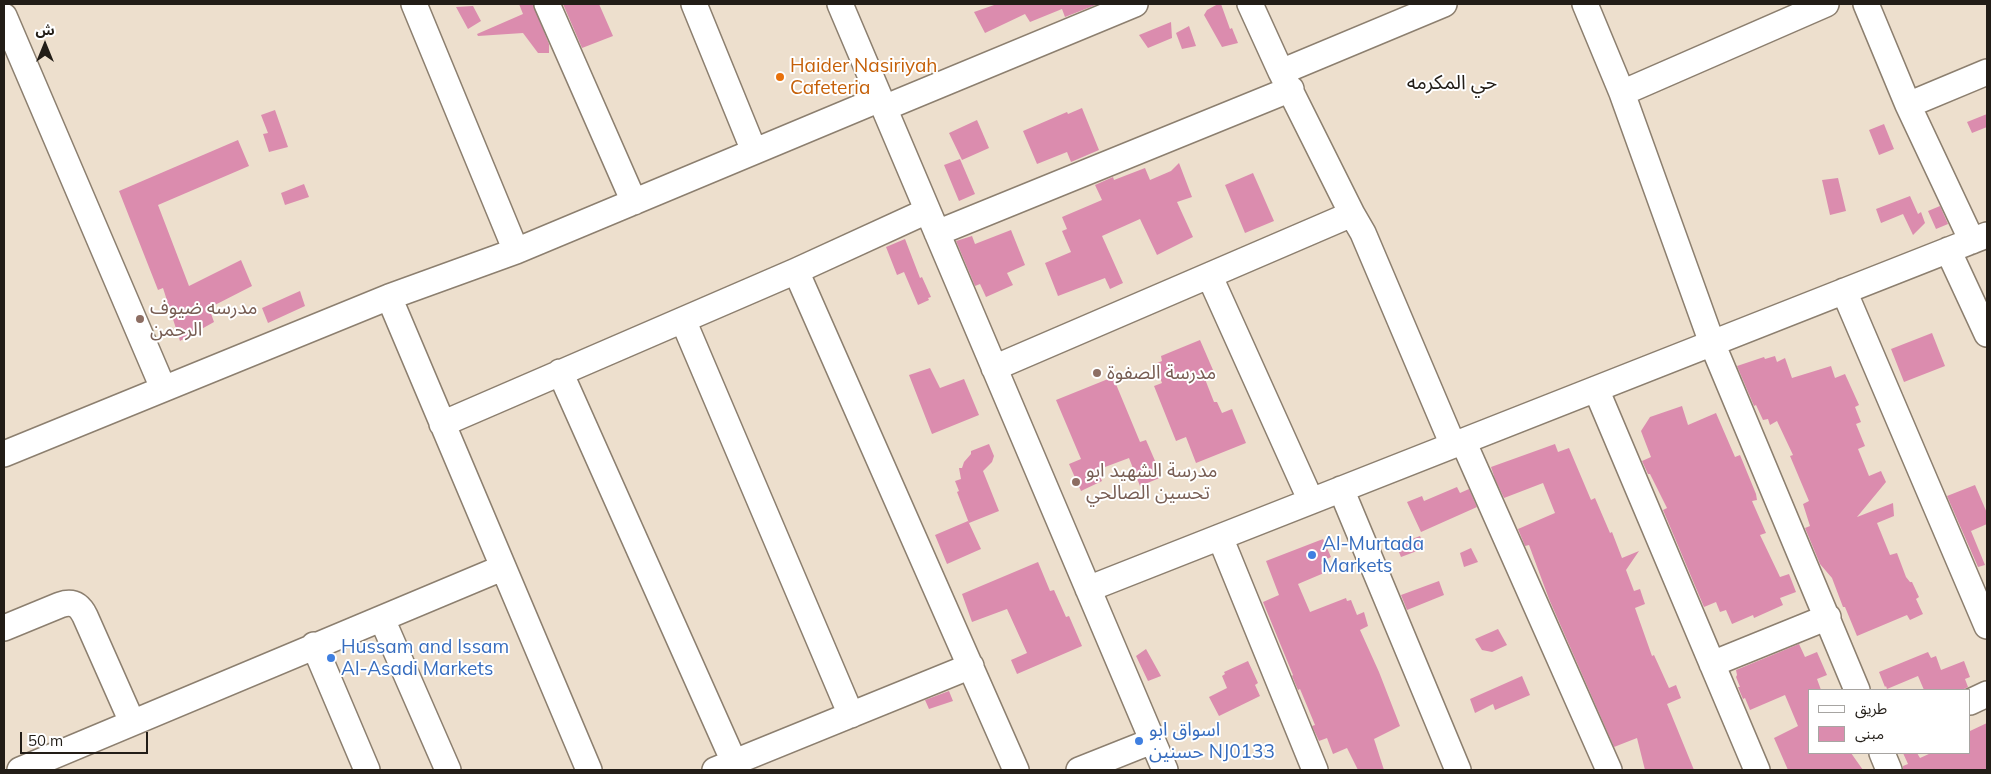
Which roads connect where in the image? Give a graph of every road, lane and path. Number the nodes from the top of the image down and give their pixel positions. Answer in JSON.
{"nodes":[{"id":1,"x":414,"y":4,"type":"edge"},
{"id":2,"x":547,"y":4,"type":"edge"},
{"id":3,"x":694,"y":4,"type":"edge"},
{"id":4,"x":840,"y":4,"type":"edge"},
{"id":5,"x":1135,"y":4,"type":"edge"},
{"id":6,"x":1250,"y":4,"type":"edge"},
{"id":7,"x":1444,"y":4,"type":"edge"},
{"id":8,"x":1585,"y":4,"type":"edge"},
{"id":9,"x":1826,"y":4,"type":"edge"},
{"id":10,"x":1866,"y":4,"type":"edge"},
{"id":11,"x":4,"y":16,"type":"edge"},
{"id":12,"x":1987,"y":72,"type":"edge"},
{"id":13,"x":1286,"y":80,"type":"junction"},
{"id":14,"x":1622,"y":93,"type":"junction"},
{"id":15,"x":882,"y":103,"type":"junction"},
{"id":16,"x":1908,"y":105,"type":"junction"},
{"id":17,"x":754,"y":152,"type":"junction"},
{"id":18,"x":634,"y":202,"type":"junction"},
{"id":19,"x":928,"y":211,"type":"junction"},
{"id":20,"x":1352,"y":214,"type":"junction"},
{"id":21,"x":937,"y":233,"type":"junction"},
{"id":22,"x":1979,"y":238,"type":"edge"},
{"id":23,"x":1948,"y":250,"type":"junction"},
{"id":24,"x":516,"y":251,"type":"junction"},
{"id":25,"x":796,"y":271,"type":"junction"},
{"id":26,"x":1210,"y":277,"type":"junction"},
{"id":27,"x":1844,"y":291,"type":"junction"},
{"id":28,"x":390,"y":297,"type":"junction"},
{"id":29,"x":683,"y":320,"type":"junction"},
{"id":30,"x":1987,"y":334,"type":"edge"},
{"id":31,"x":1712,"y":343,"type":"junction"},
{"id":32,"x":994,"y":368,"type":"junction"},
{"id":33,"x":560,"y":372,"type":"junction"},
{"id":34,"x":163,"y":388,"type":"junction"},
{"id":35,"x":1596,"y":389,"type":"junction"},
{"id":36,"x":442,"y":424,"type":"junction"},
{"id":37,"x":1458,"y":443,"type":"junction"},
{"id":38,"x":4,"y":454,"type":"edge"},
{"id":39,"x":1341,"y":489,"type":"junction"},
{"id":40,"x":1311,"y":501,"type":"junction"},
{"id":41,"x":1220,"y":537,"type":"junction"},
{"id":42,"x":502,"y":568,"type":"junction"},
{"id":43,"x":1088,"y":589,"type":"junction"},
{"id":44,"x":1828,"y":617,"type":"junction"},
{"id":45,"x":382,"y":619,"type":"junction"},
{"id":46,"x":1987,"y":626,"type":"edge"},
{"id":47,"x":4,"y":628,"type":"edge"},
{"id":48,"x":314,"y":645,"type":"junction"},
{"id":49,"x":1712,"y":664,"type":"junction"},
{"id":50,"x":971,"y":666,"type":"junction"},
{"id":51,"x":1857,"y":689,"type":"edge"},
{"id":52,"x":1987,"y":694,"type":"edge"},
{"id":53,"x":1971,"y":702,"type":"edge"},
{"id":54,"x":851,"y":715,"type":"junction"},
{"id":55,"x":132,"y":722,"type":"junction"},
{"id":56,"x":1152,"y":741,"type":"junction"},
{"id":57,"x":1882,"y":754,"type":"edge"},
{"id":58,"x":725,"y":766,"type":"edge"},
{"id":59,"x":20,"y":770,"type":"edge"},
{"id":60,"x":366,"y":770,"type":"edge"},
{"id":61,"x":448,"y":770,"type":"edge"},
{"id":62,"x":589,"y":770,"type":"edge"},
{"id":63,"x":1016,"y":770,"type":"edge"},
{"id":64,"x":1079,"y":770,"type":"edge"},
{"id":65,"x":1165,"y":770,"type":"edge"},
{"id":66,"x":1316,"y":770,"type":"edge"},
{"id":67,"x":1458,"y":770,"type":"edge"},
{"id":68,"x":1608,"y":770,"type":"edge"},
{"id":69,"x":1757,"y":770,"type":"edge"},
{"id":70,"x":1889,"y":770,"type":"edge"}],
"edges":[{"from":1,"to":24,"type":"street"},
{"from":2,"to":18,"type":"street"},
{"from":3,"to":17,"type":"street"},
{"from":4,"to":15,"type":"street"},
{"from":5,"to":15,"type":"street"},
{"from":6,"to":13,"type":"street"},
{"from":7,"to":13,"type":"street"},
{"from":8,"to":14,"type":"street"},
{"from":9,"to":14,"type":"street"},
{"from":10,"to":16,"type":"street"},
{"from":11,"to":34,"type":"street"},
{"from":12,"to":16,"type":"street"},
{"from":13,"to":20,"type":"street"},
{"from":13,"to":21,"type":"street"},
{"from":14,"to":31,"type":"street"},
{"from":15,"to":17,"type":"street"},
{"from":15,"to":19,"type":"street"},
{"from":16,"to":22,"type":"street"},
{"from":17,"to":18,"type":"street"},
{"from":18,"to":24,"type":"street"},
{"from":19,"to":21,"type":"street"},
{"from":19,"to":25,"type":"street"},
{"from":20,"to":26,"type":"street"},
{"from":20,"to":37,"type":"street"},
{"from":21,"to":32,"type":"street"},
{"from":22,"to":23,"type":"street"},
{"from":23,"to":27,"type":"street"},
{"from":23,"to":30,"type":"street"},
{"from":24,"to":28,"type":"street"},
{"from":25,"to":29,"type":"street"},
{"from":25,"to":50,"type":"street"},
{"from":26,"to":32,"type":"street"},
{"from":26,"to":40,"type":"street"},
{"from":27,"to":31,"type":"street"},
{"from":27,"to":46,"type":"street"},
{"from":28,"to":34,"type":"street"},
{"from":28,"to":36,"type":"street"},
{"from":29,"to":33,"type":"street"},
{"from":29,"to":54,"type":"street"},
{"from":31,"to":35,"type":"street"},
{"from":31,"to":44,"type":"street"},
{"from":32,"to":43,"type":"street"},
{"from":33,"to":36,"type":"street"},
{"from":33,"to":58,"type":"street"},
{"from":34,"to":38,"type":"street"},
{"from":35,"to":37,"type":"street"},
{"from":35,"to":49,"type":"street"},
{"from":36,"to":42,"type":"street"},
{"from":37,"to":39,"type":"street"},
{"from":37,"to":68,"type":"street"},
{"from":39,"to":40,"type":"street"},
{"from":39,"to":67,"type":"street"},
{"from":40,"to":41,"type":"street"},
{"from":41,"to":43,"type":"street"},
{"from":41,"to":66,"type":"street"},
{"from":42,"to":45,"type":"street"},
{"from":42,"to":62,"type":"street"},
{"from":43,"to":56,"type":"street"},
{"from":44,"to":49,"type":"street"},
{"from":44,"to":51,"type":"street"},
{"from":45,"to":48,"type":"street"},
{"from":45,"to":61,"type":"street"},
{"from":47,"to":55,"type":"street"},
{"from":48,"to":55,"type":"street"},
{"from":48,"to":60,"type":"street"},
{"from":49,"to":69,"type":"street"},
{"from":50,"to":54,"type":"street"},
{"from":50,"to":63,"type":"street"},
{"from":52,"to":53,"type":"street"},
{"from":54,"to":58,"type":"street"},
{"from":55,"to":59,"type":"street"},
{"from":56,"to":64,"type":"street"},
{"from":56,"to":65,"type":"street"},
{"from":57,"to":70,"type":"street"}]}
